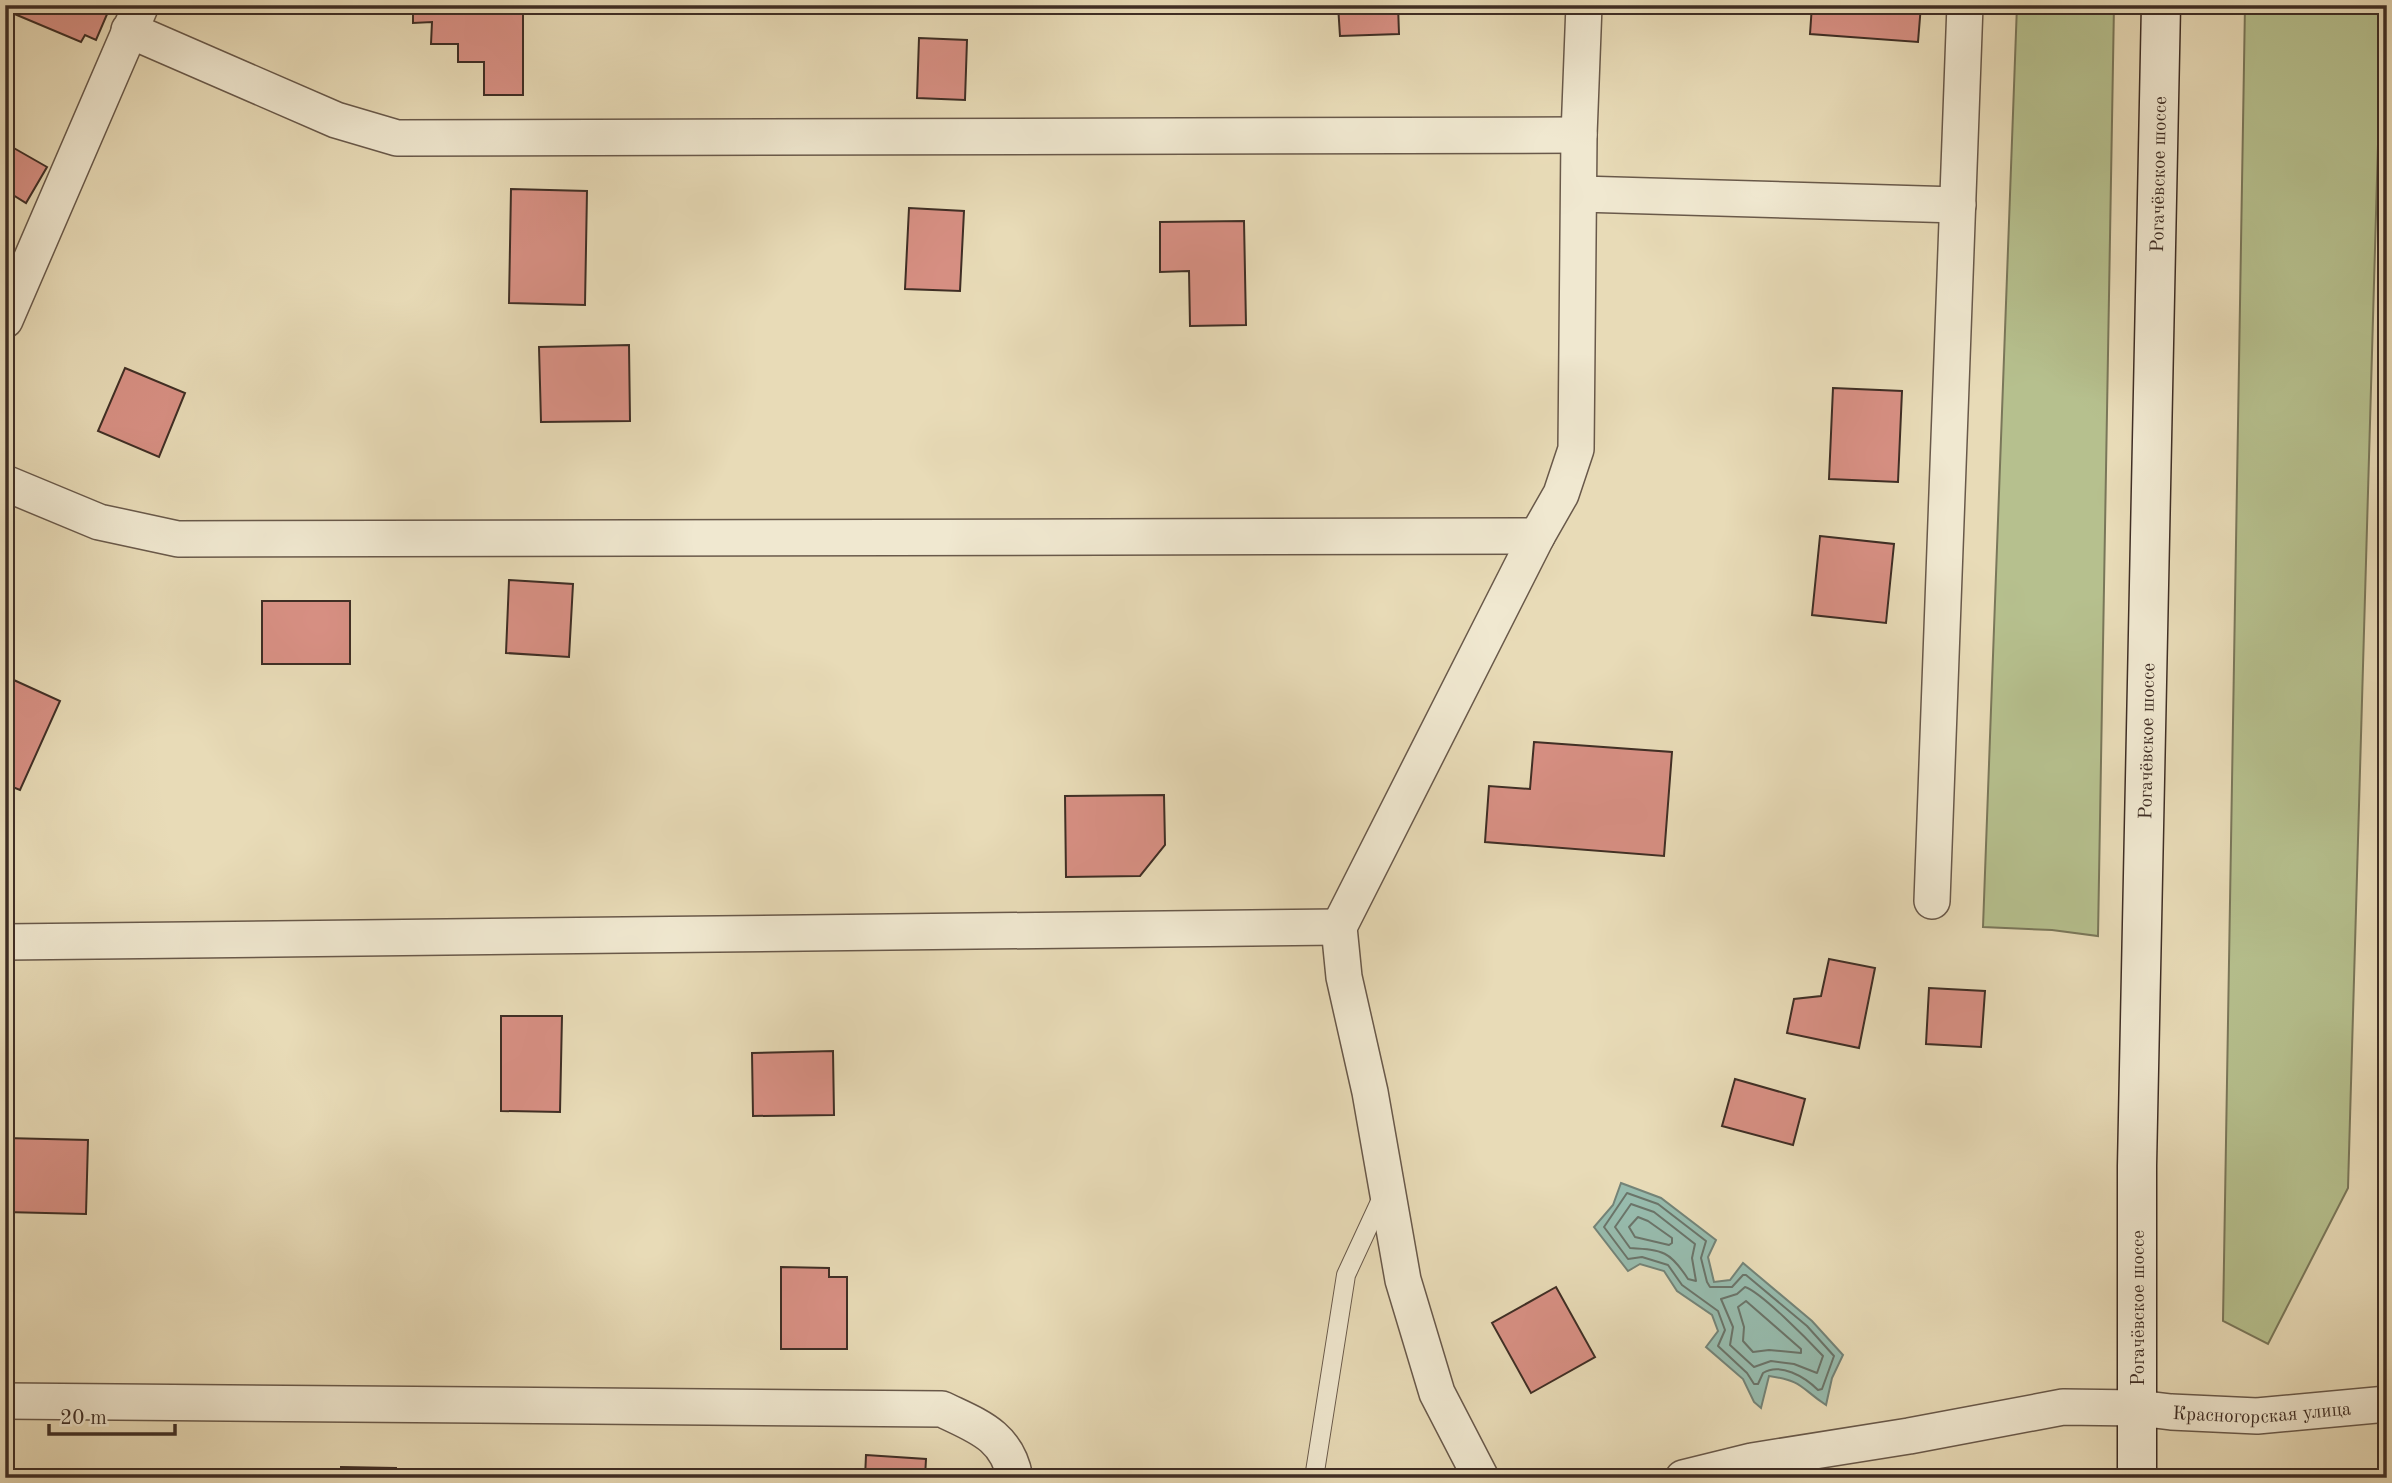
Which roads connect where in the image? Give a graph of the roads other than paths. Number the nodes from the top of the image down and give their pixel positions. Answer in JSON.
{"nodes":[{"id":1,"x":1584,"y":5,"type":"edge"},
{"id":2,"x":1965,"y":5,"type":"edge"},
{"id":3,"x":2161,"y":5,"type":"edge"},
{"id":4,"x":135,"y":18,"type":"edge"},
{"id":5,"x":1579,"y":135,"type":"junction"},
{"id":6,"x":1580,"y":194,"type":"junction"},
{"id":7,"x":1958,"y":205,"type":"junction"},
{"id":8,"x":5,"y":320,"type":"edge"},
{"id":9,"x":5,"y":483,"type":"edge"},
{"id":10,"x":1537,"y":536,"type":"junction"},
{"id":11,"x":1932,"y":901,"type":"dead end"},
{"id":12,"x":1339,"y":927,"type":"junction"},
{"id":13,"x":5,"y":942,"type":"edge"},
{"id":14,"x":1387,"y":1186,"type":"junction"},
{"id":15,"x":5,"y":1401,"type":"edge"},
{"id":16,"x":2387,"y":1404,"type":"edge"},
{"id":17,"x":2138,"y":1408,"type":"junction"},
{"id":18,"x":1016,"y":1478,"type":"edge"},
{"id":19,"x":1314,"y":1478,"type":"edge"},
{"id":20,"x":1480,"y":1478,"type":"edge"},
{"id":21,"x":1683,"y":1478,"type":"edge"},
{"id":22,"x":2137,"y":1478,"type":"edge"}],
"edges":[{"from":1,"to":5,"type":"street"},
{"from":2,"to":7,"type":"street"},
{"from":3,"to":17,"type":"main road","name":"Рогачёвское шоссе"},
{"from":4,"to":5,"type":"street"},
{"from":4,"to":8,"type":"street"},
{"from":5,"to":6,"type":"street"},
{"from":6,"to":7,"type":"street"},
{"from":6,"to":10,"type":"street"},
{"from":7,"to":11,"type":"street"},
{"from":9,"to":10,"type":"street"},
{"from":10,"to":12,"type":"street"},
{"from":12,"to":13,"type":"street"},
{"from":12,"to":14,"type":"street"},
{"from":14,"to":19,"type":"lane"},
{"from":14,"to":20,"type":"street"},
{"from":15,"to":18,"type":"street"},
{"from":16,"to":17,"type":"street","name":"Красногорская улица"},
{"from":17,"to":21,"type":"street","name":"Красногорская улица"},
{"from":17,"to":22,"type":"main road","name":"Рогачёвское шоссе"}]}
